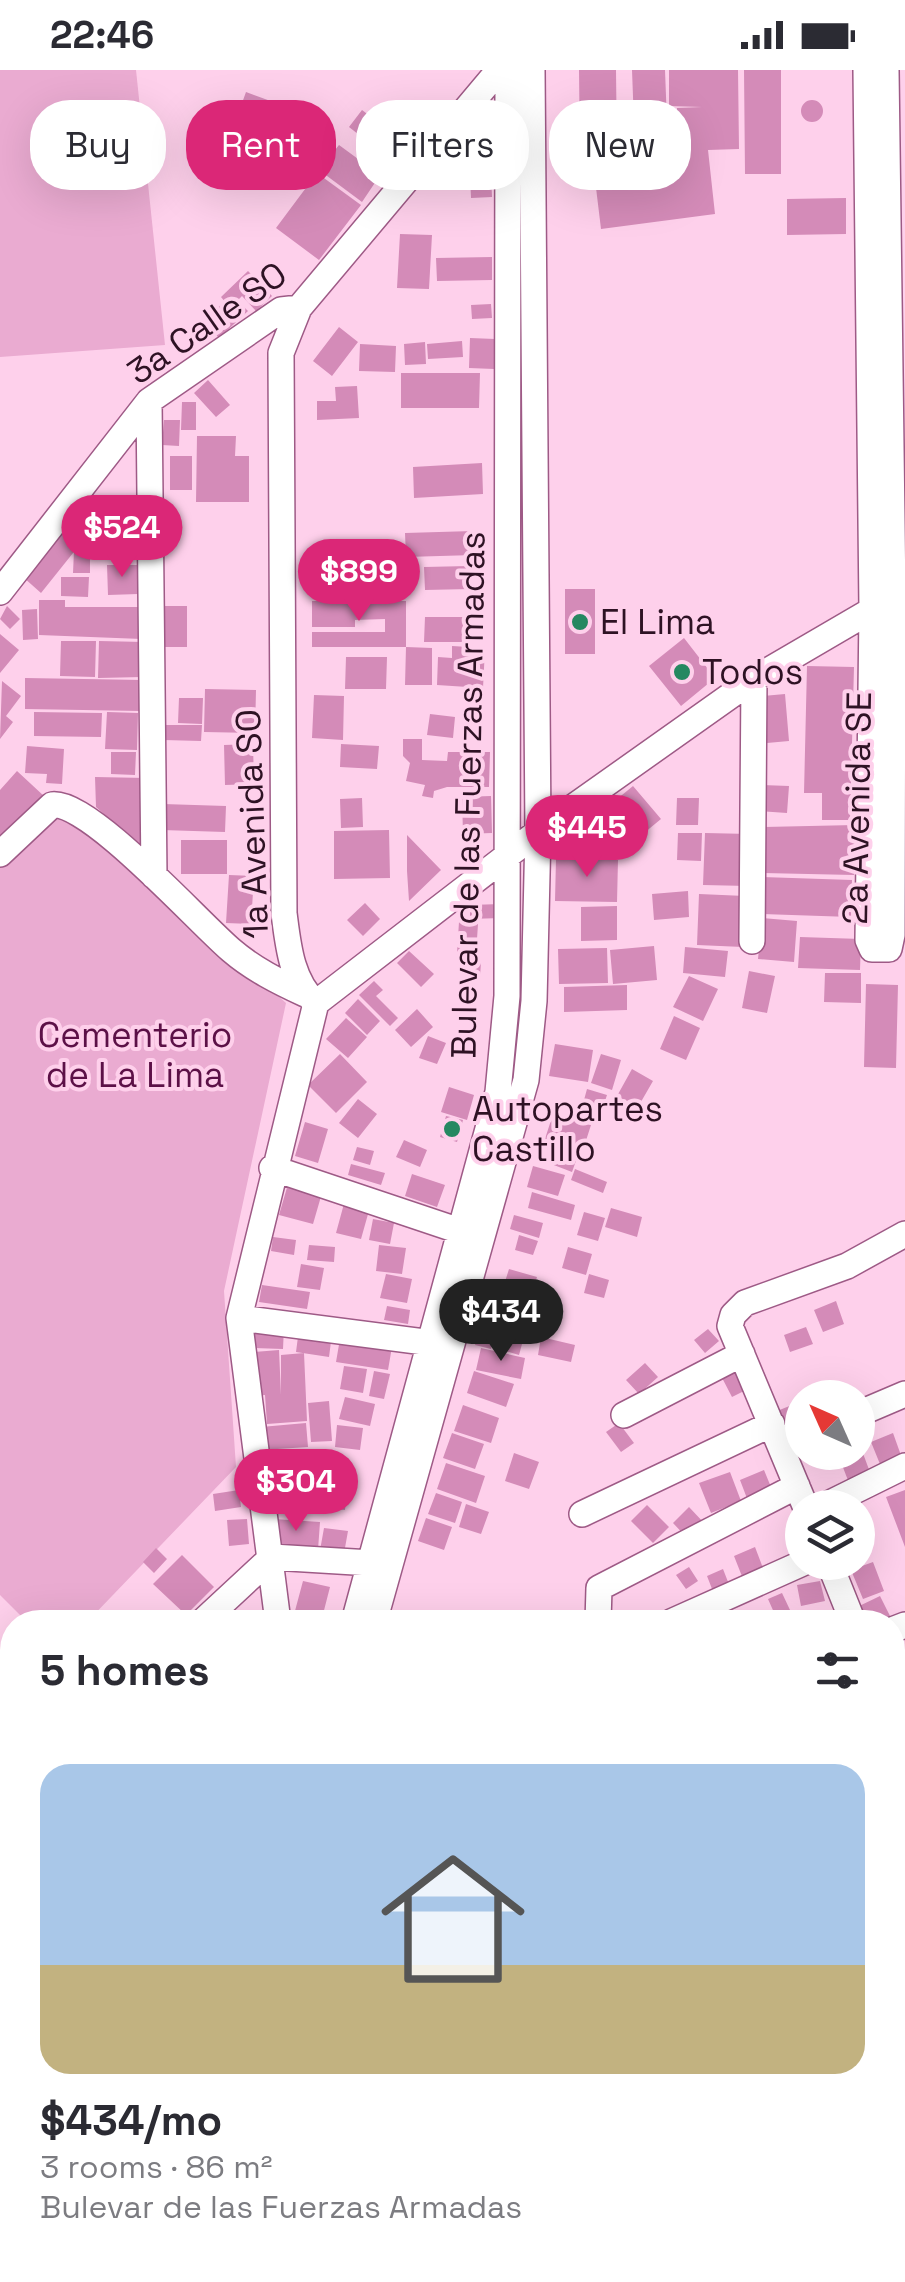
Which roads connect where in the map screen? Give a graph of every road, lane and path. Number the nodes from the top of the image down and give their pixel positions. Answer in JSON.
{"nodes":[{"id":1,"x":499,"y":70,"type":"edge"},
{"id":2,"x":508,"y":70,"type":"edge"},
{"id":3,"x":532,"y":70,"type":"edge"},
{"id":4,"x":866,"y":70,"type":"edge"},
{"id":5,"x":886,"y":70,"type":"edge"},
{"id":6,"x":887,"y":230,"type":"edge"},
{"id":7,"x":298,"y":308,"type":"junction"},
{"id":8,"x":149,"y":400,"type":"junction"},
{"id":9,"x":0,"y":592,"type":"edge"},
{"id":10,"x":890,"y":599,"type":"edge"},
{"id":11,"x":754,"y":680,"type":"junction"},
{"id":12,"x":538,"y":832,"type":"junction"},
{"id":13,"x":0,"y":854,"type":"edge"},
{"id":14,"x":506,"y":856,"type":"junction"},
{"id":15,"x":154,"y":876,"type":"junction"},
{"id":16,"x":752,"y":941,"type":"dead end"},
{"id":17,"x":310,"y":998,"type":"junction"},
{"id":18,"x":272,"y":1168,"type":"junction"},
{"id":19,"x":462,"y":1232,"type":"junction"},
{"id":20,"x":905,"y":1234,"type":"edge"},
{"id":21,"x":239,"y":1318,"type":"junction"},
{"id":22,"x":432,"y":1343,"type":"junction"},
{"id":23,"x":742,"y":1354,"type":"junction"},
{"id":24,"x":905,"y":1394,"type":"edge"},
{"id":25,"x":875,"y":1407,"type":"edge"},
{"id":26,"x":624,"y":1415,"type":"dead end"},
{"id":27,"x":785,"y":1436,"type":"edge"},
{"id":28,"x":905,"y":1466,"type":"edge"},
{"id":29,"x":856,"y":1490,"type":"edge"},
{"id":30,"x":785,"y":1505,"type":"edge"},
{"id":31,"x":582,"y":1514,"type":"dead end"},
{"id":32,"x":272,"y":1557,"type":"junction"},
{"id":33,"x":372,"y":1563,"type":"junction"},
{"id":34,"x":785,"y":1571,"type":"edge"},
{"id":35,"x":836,"y":1580,"type":"edge"},
{"id":36,"x":215,"y":1610,"type":"edge"},
{"id":37,"x":277,"y":1610,"type":"edge"},
{"id":38,"x":358,"y":1610,"type":"edge"},
{"id":39,"x":377,"y":1610,"type":"edge"},
{"id":40,"x":598,"y":1610,"type":"edge"},
{"id":41,"x":698,"y":1610,"type":"edge"},
{"id":42,"x":847,"y":1610,"type":"edge"}],
"edges":[{"from":1,"to":7,"type":"street","name":"3a Calle SO"},
{"from":2,"to":14,"type":"street","name":"Bulevar de las Fuerzas Armadas"},
{"from":3,"to":12,"type":"street","name":"Bulevar de las Fuerzas Armadas"},
{"from":4,"to":6,"type":"street","name":"2a Avenida SE"},
{"from":5,"to":6,"type":"street","name":"2a Avenida SE"},
{"from":6,"to":10,"type":"street","name":"2a Avenida SE"},
{"from":7,"to":8,"type":"street","name":"3a Calle SO"},
{"from":7,"to":17,"type":"street","name":"1a Avenida SO"},
{"from":8,"to":9,"type":"street","name":"3a Calle SO"},
{"from":8,"to":15,"type":"street"},
{"from":10,"to":10,"type":"street","name":"2a Avenida SE"},
{"from":10,"to":11,"type":"street"},
{"from":11,"to":12,"type":"street"},
{"from":11,"to":16,"type":"street"},
{"from":12,"to":14,"type":"street"},
{"from":12,"to":39,"type":"street","name":"Bulevar de las Fuerzas Armadas"},
{"from":13,"to":15,"type":"street"},
{"from":14,"to":17,"type":"street"},
{"from":14,"to":19,"type":"street","name":"Bulevar de las Fuerzas Armadas"},
{"from":15,"to":17,"type":"street"},
{"from":17,"to":18,"type":"street"},
{"from":18,"to":19,"type":"street"},
{"from":18,"to":21,"type":"street"},
{"from":19,"to":22,"type":"street","name":"Bulevar de las Fuerzas Armadas"},
{"from":20,"to":23,"type":"street"},
{"from":21,"to":22,"type":"street"},
{"from":21,"to":32,"type":"street"},
{"from":22,"to":33,"type":"street","name":"Bulevar de las Fuerzas Armadas"},
{"from":23,"to":26,"type":"street"},
{"from":23,"to":27,"type":"street"},
{"from":24,"to":25,"type":"street"},
{"from":27,"to":31,"type":"street"},
{"from":28,"to":29,"type":"street"},
{"from":30,"to":40,"type":"street"},
{"from":32,"to":33,"type":"street"},
{"from":32,"to":36,"type":"street"},
{"from":32,"to":37,"type":"street"},
{"from":33,"to":38,"type":"street","name":"Bulevar de las Fuerzas Armadas"},
{"from":34,"to":41,"type":"street"},
{"from":35,"to":42,"type":"street"}]}
